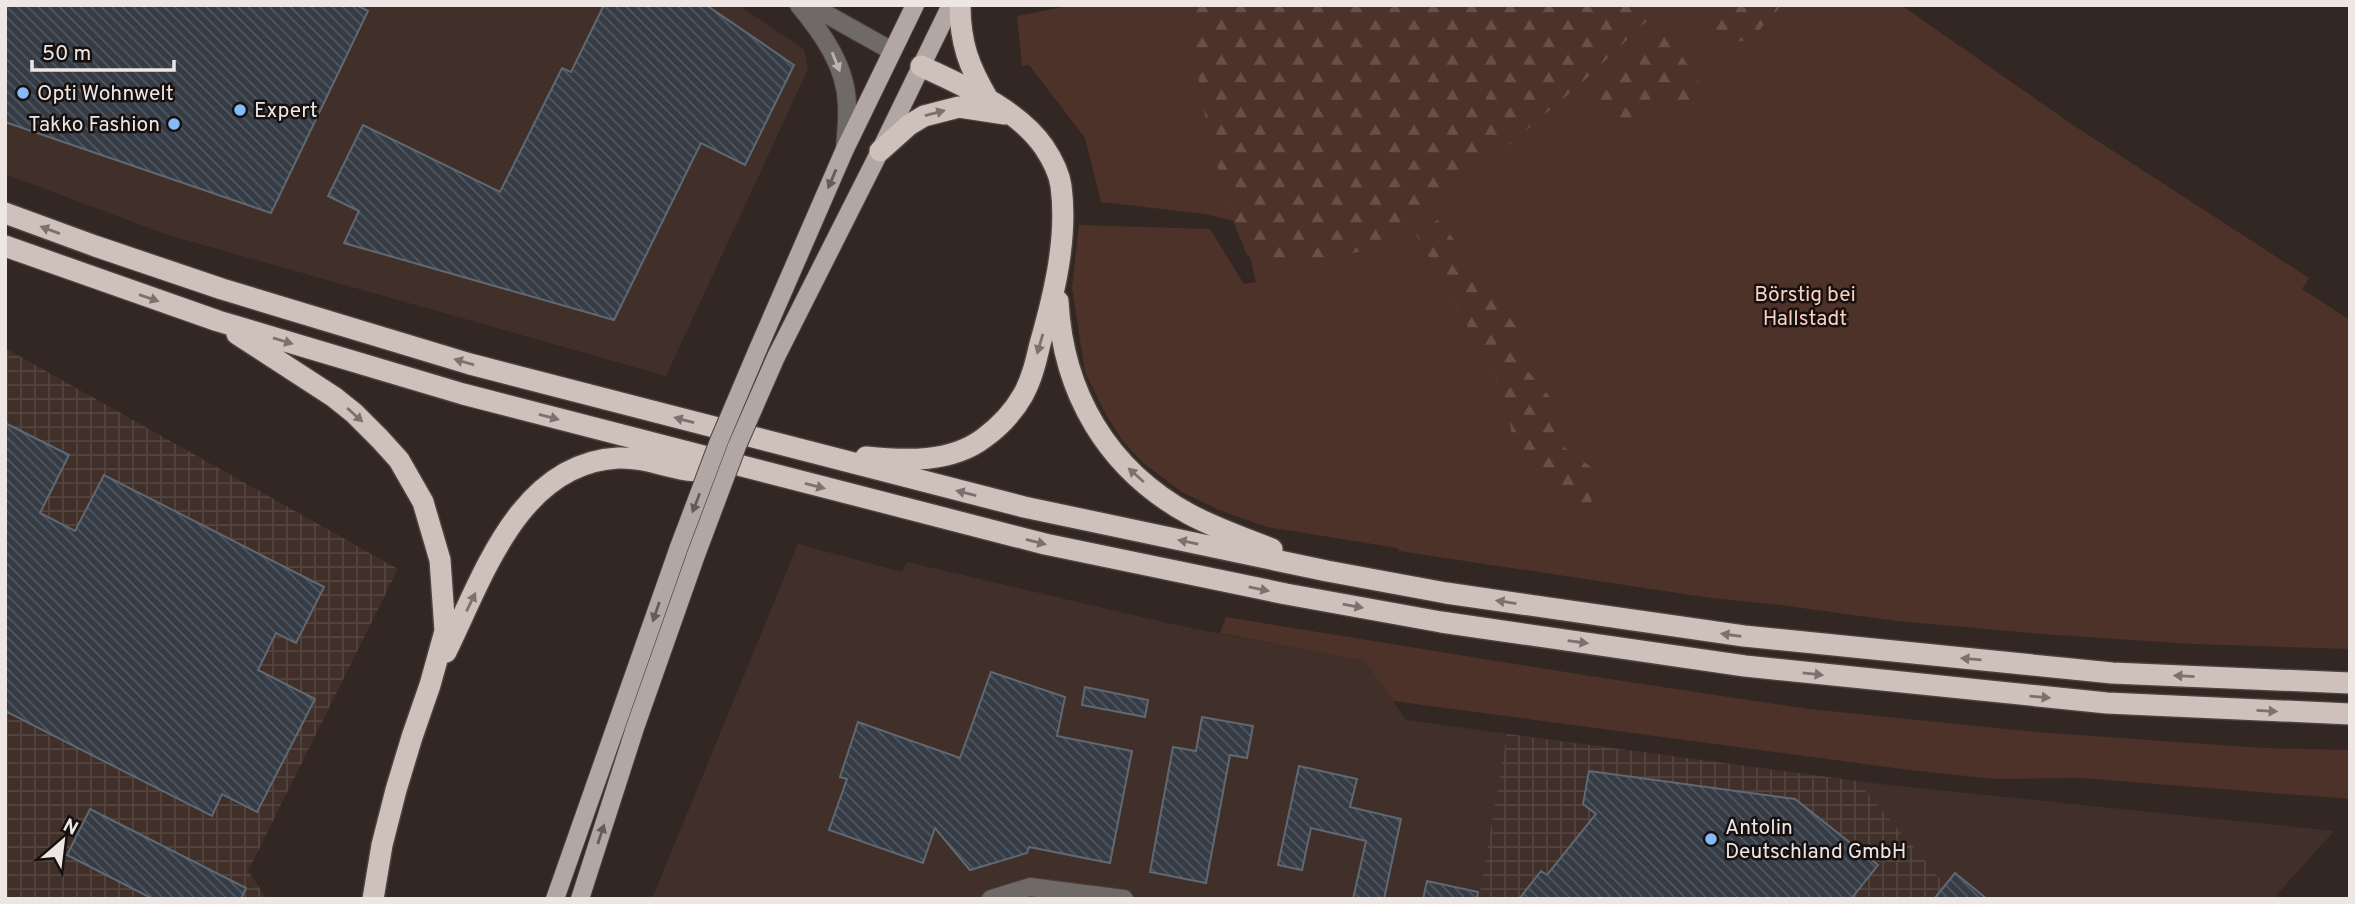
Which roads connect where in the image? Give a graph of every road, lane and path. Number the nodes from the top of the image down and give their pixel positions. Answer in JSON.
{"nodes":[{"id":1,"x":799,"y":5,"type":"edge"},
{"id":2,"x":810,"y":5,"type":"edge"},
{"id":3,"x":915,"y":5,"type":"edge"},
{"id":4,"x":951,"y":5,"type":"edge"},
{"id":5,"x":960,"y":5,"type":"edge"},
{"id":6,"x":892,"y":51,"type":"junction"},
{"id":7,"x":921,"y":66,"type":"junction"},
{"id":8,"x":988,"y":99,"type":"junction"},
{"id":9,"x":1010,"y":115,"type":"junction"},
{"id":10,"x":845,"y":149,"type":"junction"},
{"id":11,"x":880,"y":151,"type":"junction"},
{"id":12,"x":5,"y":213,"type":"edge"},
{"id":13,"x":5,"y":246,"type":"edge"},
{"id":14,"x":1056,"y":278,"type":"junction"},
{"id":15,"x":218,"y":321,"type":"junction"},
{"id":16,"x":798,"y":450,"type":"junction"},
{"id":17,"x":749,"y":469,"type":"junction"},
{"id":18,"x":1327,"y":571,"type":"junction"},
{"id":19,"x":2350,"y":684,"type":"edge"},
{"id":20,"x":430,"y":685,"type":"junction"},
{"id":21,"x":2350,"y":714,"type":"edge"},
{"id":22,"x":373,"y":899,"type":"edge"},
{"id":23,"x":555,"y":899,"type":"edge"},
{"id":24,"x":580,"y":899,"type":"edge"},
{"id":25,"x":990,"y":899,"type":"edge"},
{"id":26,"x":1124,"y":899,"type":"edge"}],
"edges":[{"from":1,"to":10,"type":"street","one_way":true},
{"from":2,"to":6,"type":"street"},
{"from":3,"to":6,"type":"main road"},
{"from":4,"to":7,"type":"main road"},
{"from":5,"to":8,"type":"highway"},
{"from":6,"to":7,"type":"main road"},
{"from":6,"to":10,"type":"main road"},
{"from":7,"to":8,"type":"highway"},
{"from":7,"to":11,"type":"main road"},
{"from":8,"to":9,"type":"highway"},
{"from":11,"to":9,"type":"highway","one_way":true},
{"from":9,"to":14,"type":"highway"},
{"from":10,"to":23,"type":"main road","one_way":true,"bridge":true},
{"from":24,"to":11,"type":"main road","one_way":true,"bridge":true},
{"from":16,"to":12,"type":"highway","one_way":true},
{"from":13,"to":15,"type":"highway","one_way":true},
{"from":14,"to":16,"type":"highway","one_way":true},
{"from":18,"to":14,"type":"highway","one_way":true},
{"from":15,"to":17,"type":"highway","one_way":true},
{"from":15,"to":20,"type":"highway","one_way":true},
{"from":18,"to":16,"type":"highway","one_way":true},
{"from":20,"to":17,"type":"highway","one_way":true},
{"from":17,"to":21,"type":"highway","one_way":true},
{"from":19,"to":18,"type":"highway","one_way":true},
{"from":20,"to":22,"type":"highway"},
{"from":25,"to":26,"type":"street"}]}
